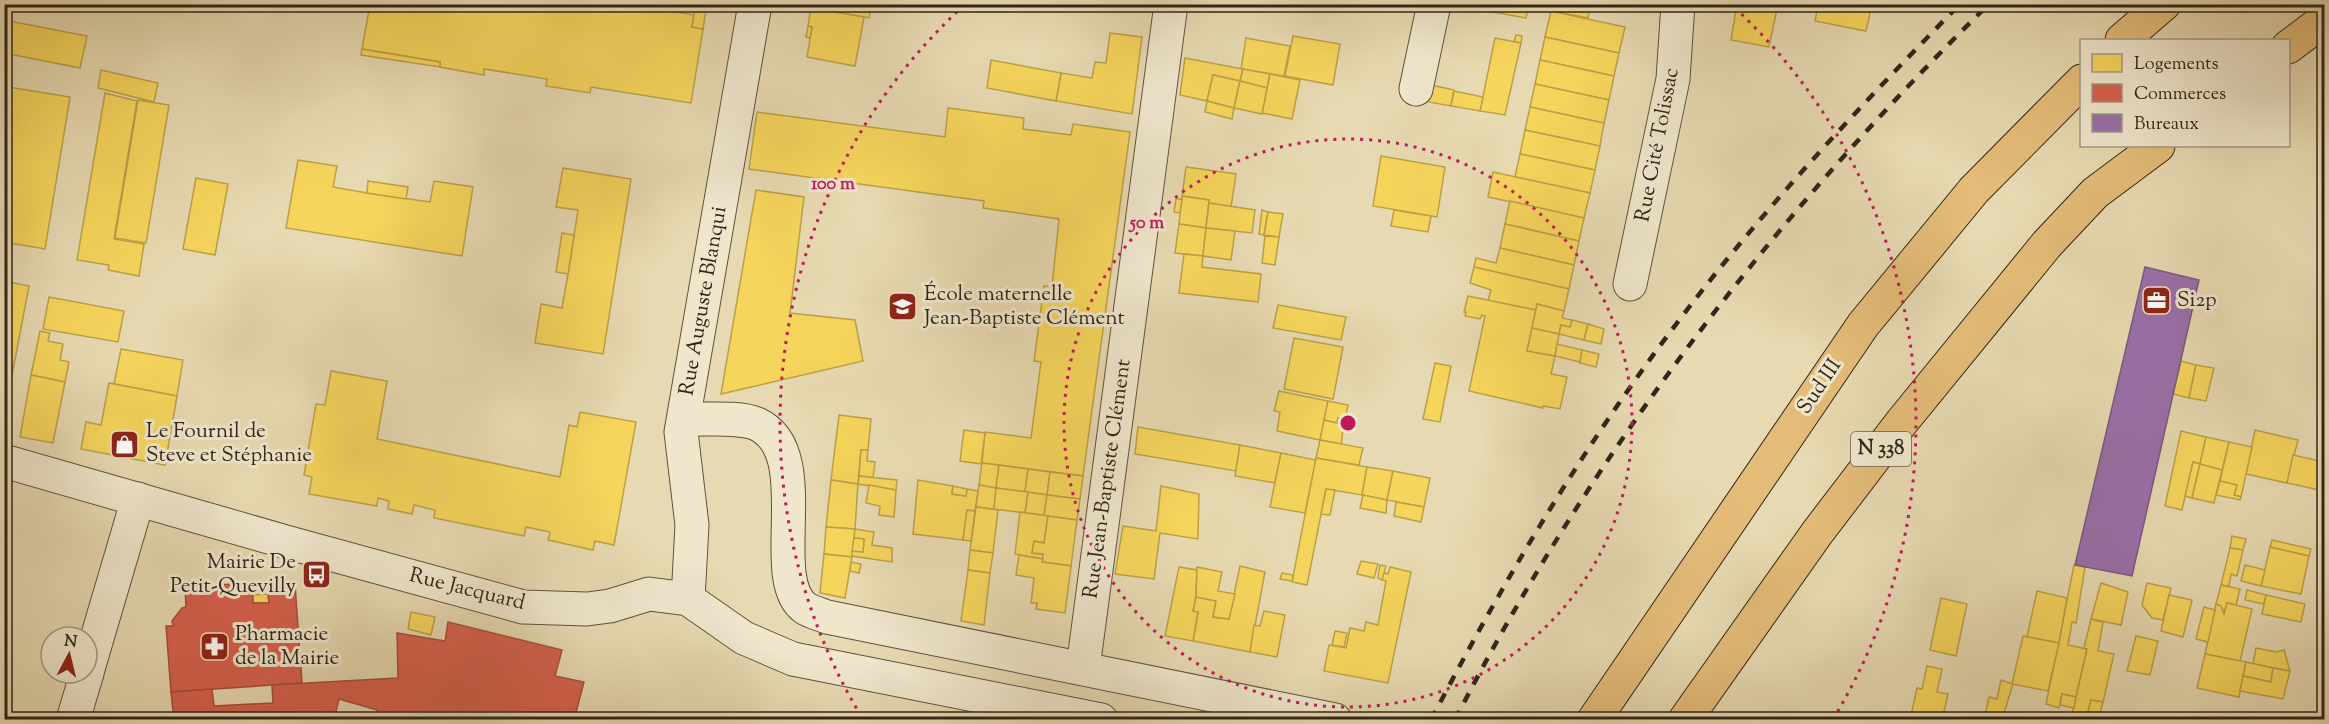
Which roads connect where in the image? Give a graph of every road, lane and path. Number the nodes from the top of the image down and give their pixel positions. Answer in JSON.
{"nodes":[{"id":1,"x":755,"y":4,"type":"edge"},
{"id":2,"x":1171,"y":4,"type":"edge"},
{"id":3,"x":1434,"y":4,"type":"edge"},
{"id":4,"x":1678,"y":4,"type":"edge"},
{"id":5,"x":2150,"y":4,"type":"edge"},
{"id":6,"x":2164,"y":4,"type":"edge"},
{"id":7,"x":2325,"y":20,"type":"edge"},
{"id":8,"x":2124,"y":39,"type":"edge"},
{"id":9,"x":2124,"y":39,"type":"edge"},
{"id":10,"x":2290,"y":46,"type":"edge"},
{"id":11,"x":2080,"y":83,"type":"edge"},
{"id":12,"x":1416,"y":89,"type":"dead end"},
{"id":13,"x":2157,"y":147,"type":"edge"},
{"id":14,"x":1630,"y":284,"type":"dead end"},
{"id":15,"x":684,"y":419,"type":"junction"},
{"id":16,"x":4,"y":461,"type":"edge"},
{"id":17,"x":138,"y":499,"type":"junction"},
{"id":18,"x":688,"y":599,"type":"junction"},
{"id":19,"x":99,"y":631,"type":"edge"},
{"id":20,"x":1083,"y":668,"type":"junction"},
{"id":21,"x":83,"y":685,"type":"edge"},
{"id":22,"x":73,"y":720,"type":"edge"},
{"id":23,"x":1101,"y":720,"type":"edge"},
{"id":24,"x":1335,"y":720,"type":"edge"},
{"id":25,"x":1594,"y":720,"type":"edge"},
{"id":26,"x":1686,"y":720,"type":"edge"}],
"edges":[{"from":1,"to":15,"type":"street","name":"Rue Auguste Blanqui"},
{"from":2,"to":20,"type":"street","name":"Rue Jean-Baptiste Clément"},
{"from":3,"to":12,"type":"street"},
{"from":4,"to":14,"type":"street","name":"Rue Cité Tolissac"},
{"from":5,"to":8,"type":"highway"},
{"from":6,"to":9,"type":"highway"},
{"from":7,"to":10,"type":"highway"},
{"from":11,"to":25,"type":"highway","name":"Sud III"},
{"from":13,"to":26,"type":"highway","number":"N 338"},
{"from":15,"to":18,"type":"street","name":"Rue Auguste Blanqui"},
{"from":15,"to":20,"type":"street"},
{"from":16,"to":17,"type":"street","name":"Rue Jacquard"},
{"from":17,"to":18,"type":"street","name":"Rue Jacquard"},
{"from":17,"to":19,"type":"street"},
{"from":18,"to":23,"type":"street","name":"Rue Jacquard"},
{"from":20,"to":24,"type":"street"},
{"from":21,"to":22,"type":"street"}]}
